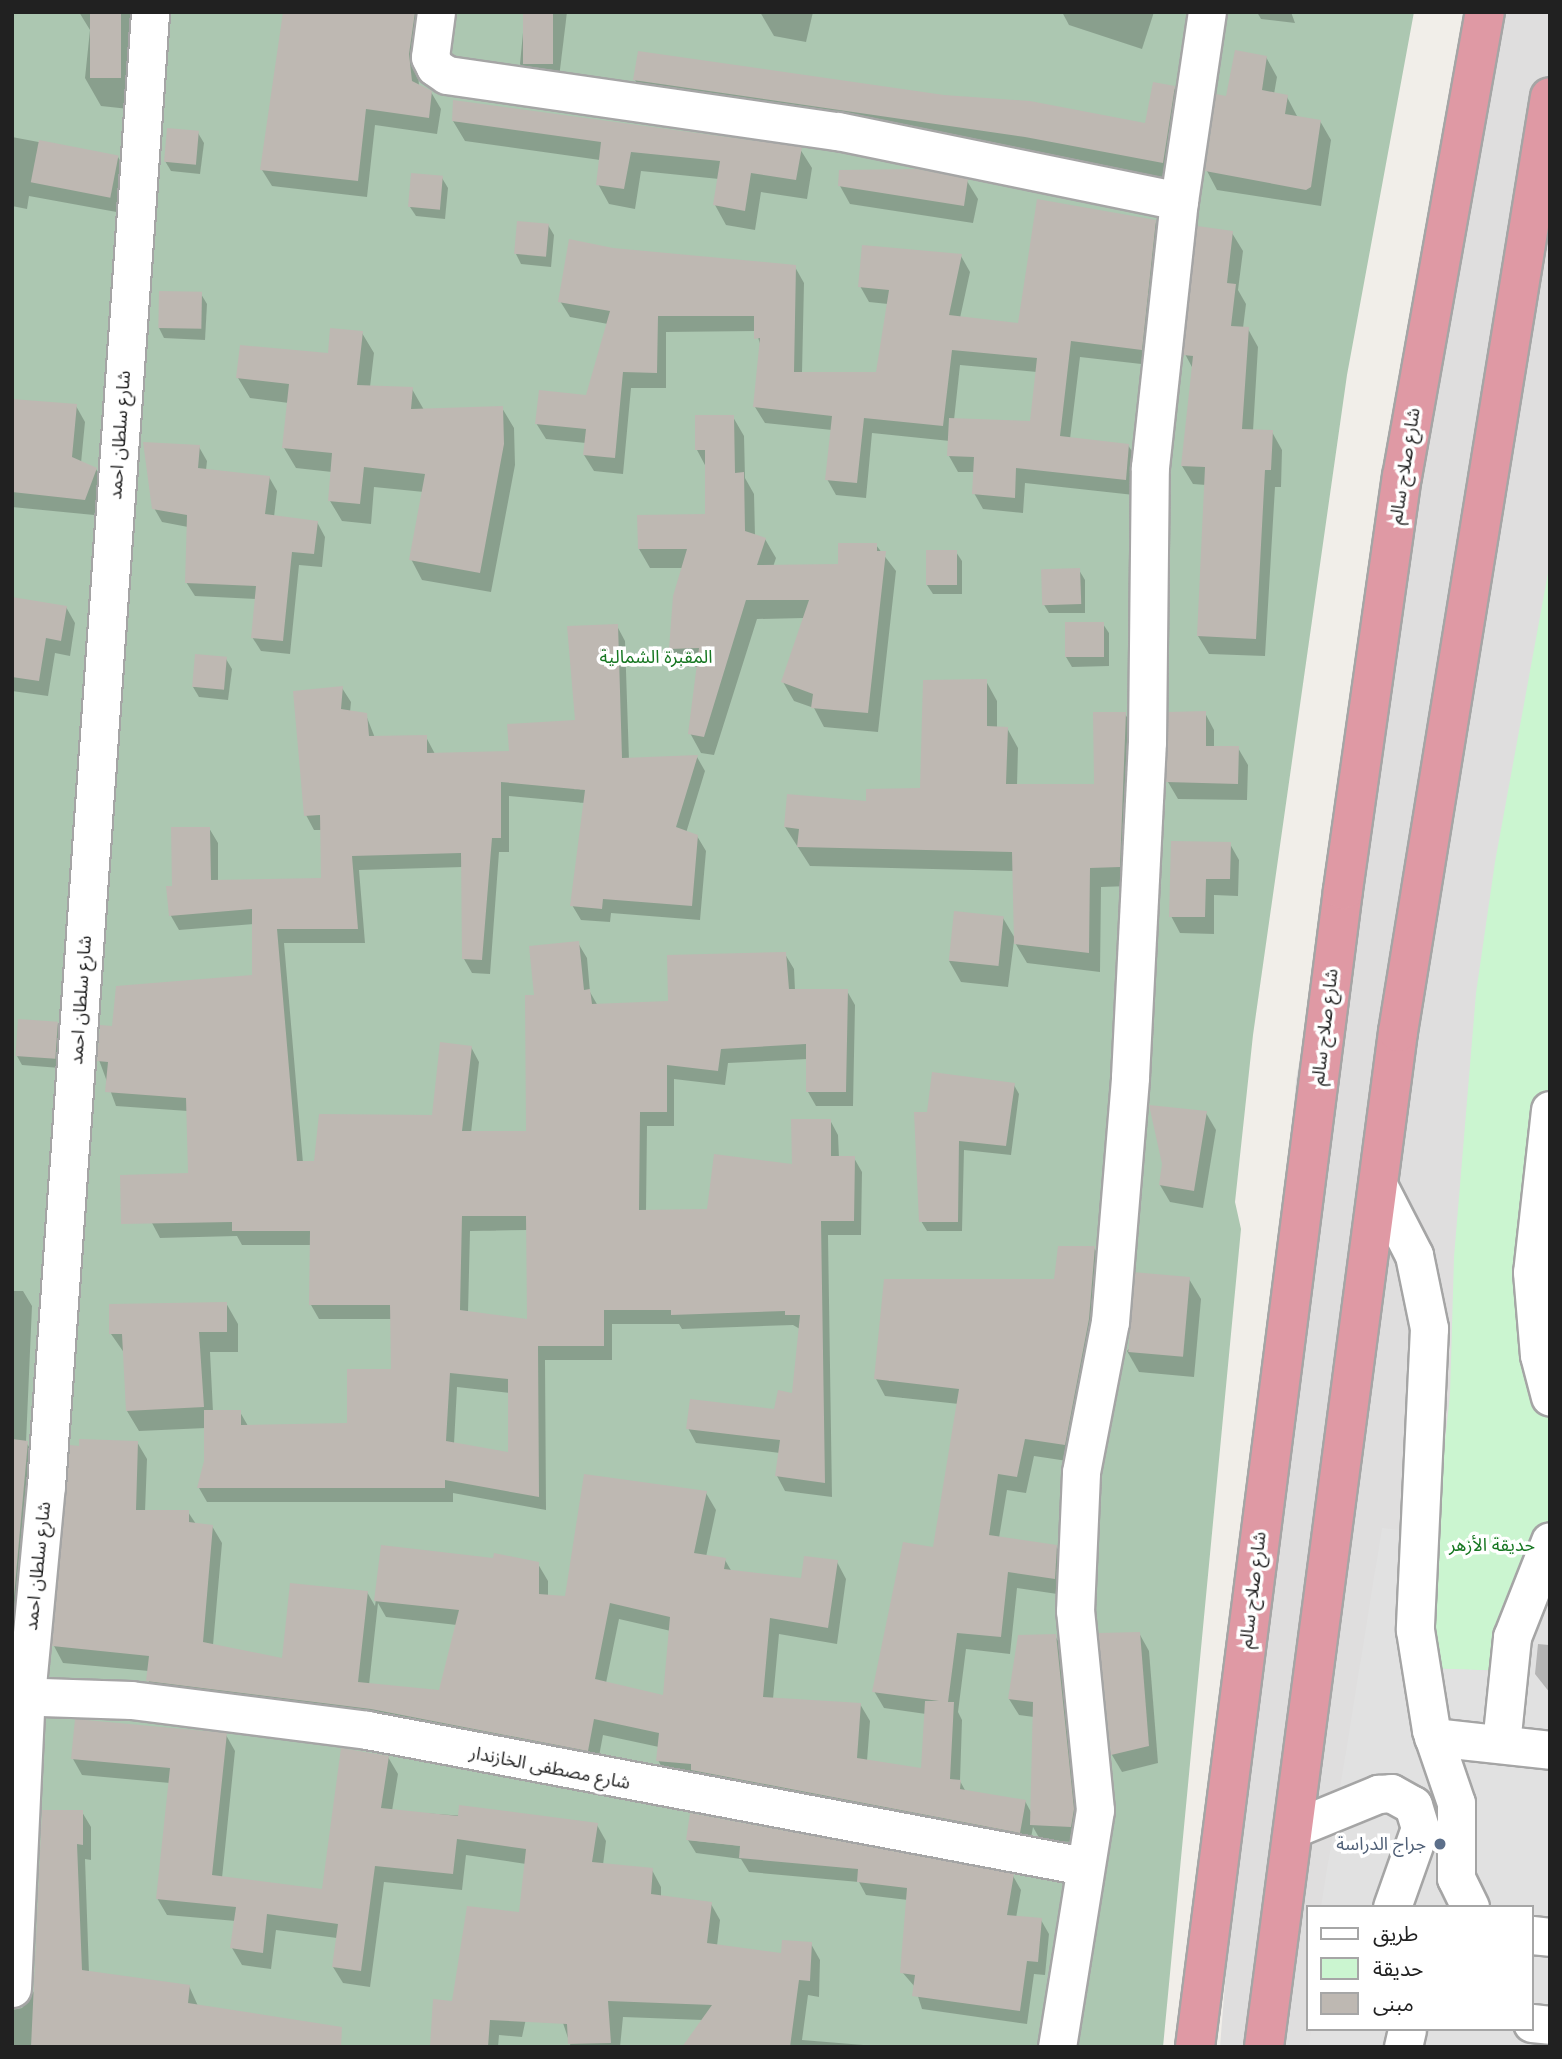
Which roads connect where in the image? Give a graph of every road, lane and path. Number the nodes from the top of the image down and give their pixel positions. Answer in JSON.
{"nodes":[{"id":1,"x":150,"y":12,"type":"edge"},
{"id":2,"x":436,"y":12,"type":"edge"},
{"id":3,"x":1207,"y":12,"type":"edge"},
{"id":4,"x":1485,"y":12,"type":"edge"},
{"id":5,"x":1550,"y":97,"type":"edge"},
{"id":6,"x":1179,"y":201,"type":"junction"},
{"id":7,"x":1550,"y":1110,"type":"edge"},
{"id":8,"x":1378,"y":1185,"type":"junction"},
{"id":9,"x":1550,"y":1397,"type":"edge"},
{"id":10,"x":1550,"y":1541,"type":"edge"},
{"id":11,"x":19,"y":1696,"type":"edge"},
{"id":12,"x":1433,"y":1737,"type":"junction"},
{"id":13,"x":1501,"y":1744,"type":"junction"},
{"id":14,"x":1550,"y":1750,"type":"edge"},
{"id":15,"x":1295,"y":1828,"type":"junction"},
{"id":16,"x":1084,"y":1866,"type":"junction"},
{"id":17,"x":1393,"y":1905,"type":"edge"},
{"id":18,"x":1469,"y":1905,"type":"edge"},
{"id":19,"x":12,"y":1988,"type":"edge"},
{"id":20,"x":1057,"y":2047,"type":"edge"},
{"id":21,"x":1195,"y":2047,"type":"edge"},
{"id":22,"x":1264,"y":2047,"type":"edge"}],
"edges":[{"from":1,"to":11,"type":"street","name":"شارع سلطان احمد"},
{"from":2,"to":6,"type":"street"},
{"from":3,"to":6,"type":"street"},
{"from":4,"to":21,"type":"highway","name":"شارع صلاح سالم"},
{"from":5,"to":8,"type":"highway"},
{"from":6,"to":16,"type":"street"},
{"from":7,"to":9,"type":"street"},
{"from":8,"to":12,"type":"street"},
{"from":8,"to":15,"type":"highway"},
{"from":10,"to":13,"type":"street"},
{"from":11,"to":16,"type":"street","name":"شارع مصطفى الخازندار"},
{"from":11,"to":19,"type":"street","name":"شارع سلطان احمد"},
{"from":12,"to":13,"type":"street"},
{"from":12,"to":18,"type":"street"},
{"from":13,"to":14,"type":"street"},
{"from":15,"to":17,"type":"street"},
{"from":15,"to":22,"type":"highway"},
{"from":16,"to":20,"type":"street"}]}
